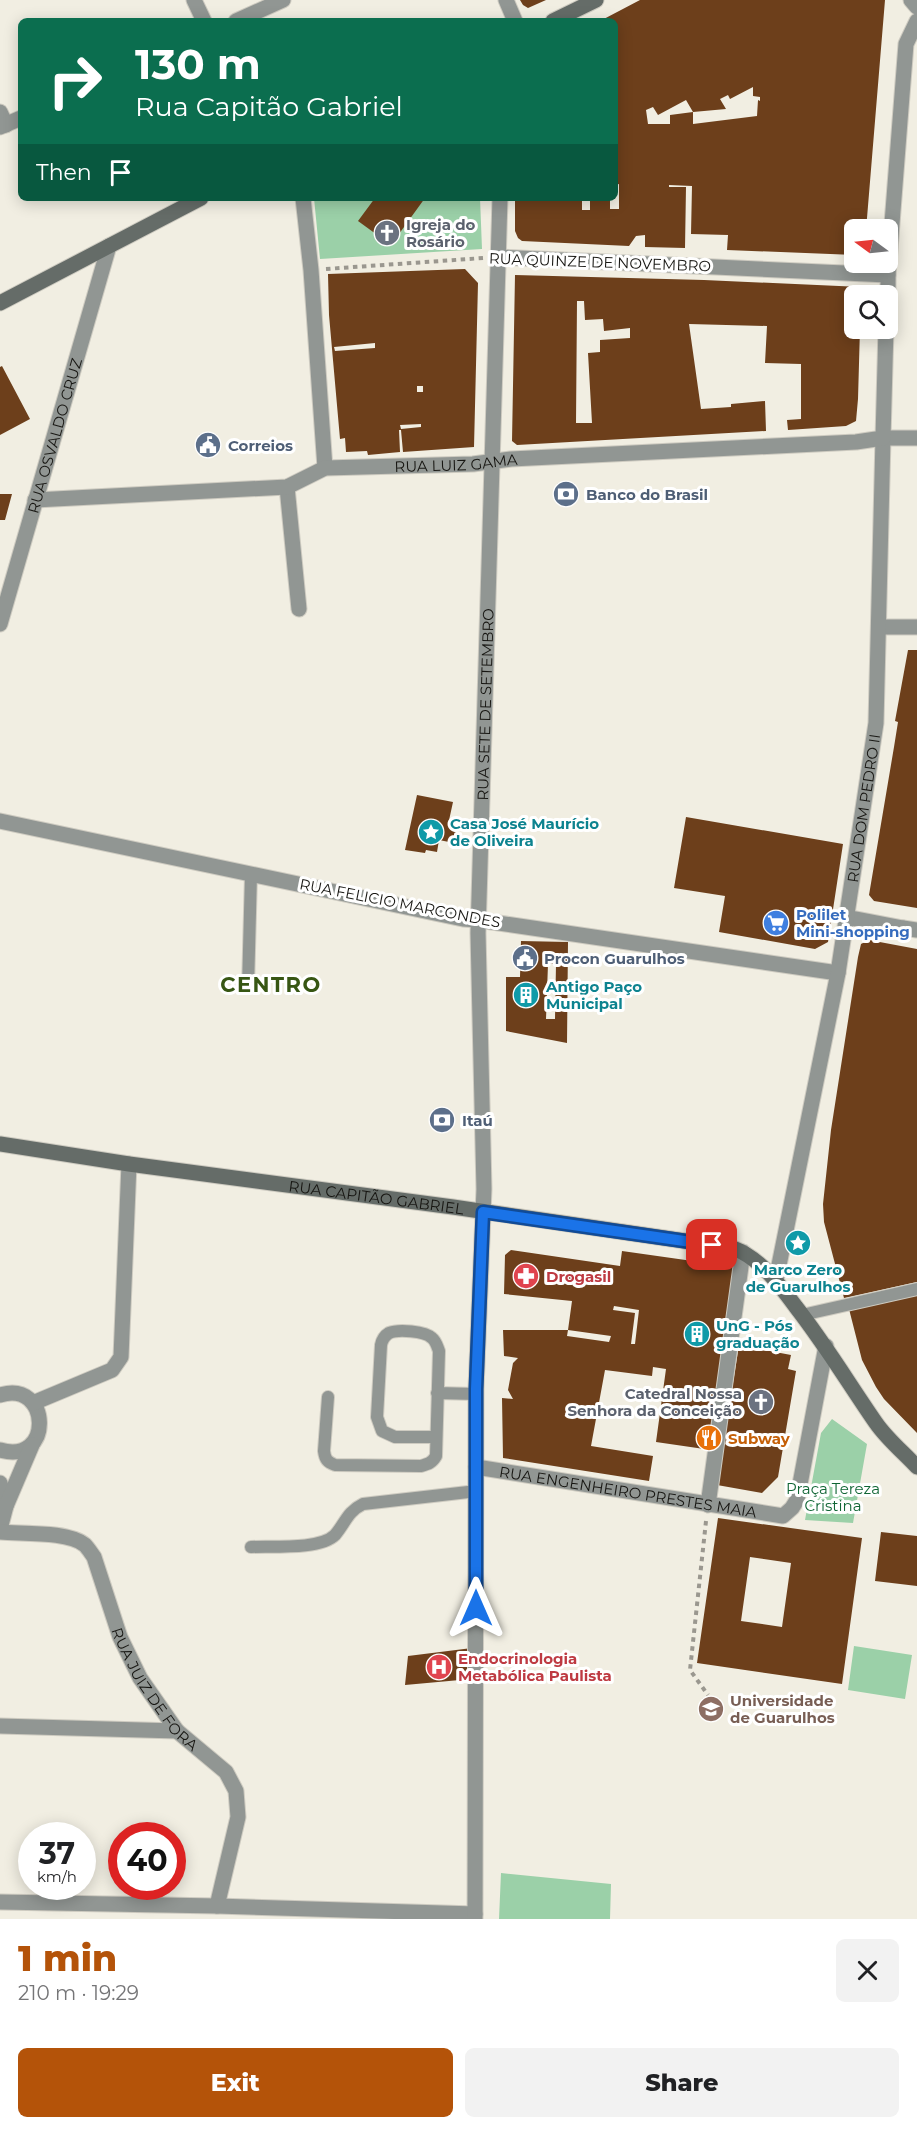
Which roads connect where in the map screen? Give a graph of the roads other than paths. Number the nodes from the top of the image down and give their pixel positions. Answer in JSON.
{"nodes":[{"id":1,"x":194,"y":0,"type":"edge"},
{"id":2,"x":283,"y":0,"type":"edge"},
{"id":3,"x":506,"y":0,"type":"edge"},
{"id":4,"x":596,"y":0,"type":"edge"},
{"id":5,"x":911,"y":0,"type":"edge"},
{"id":6,"x":917,"y":7,"type":"edge"},
{"id":7,"x":203,"y":18,"type":"edge"},
{"id":8,"x":243,"y":18,"type":"edge"},
{"id":9,"x":514,"y":18,"type":"edge"},
{"id":10,"x":559,"y":18,"type":"edge"},
{"id":11,"x":917,"y":21,"type":"edge"},
{"id":12,"x":18,"y":118,"type":"edge"},
{"id":13,"x":2,"y":121,"type":"edge"},
{"id":14,"x":195,"y":201,"type":"edge"},
{"id":15,"x":303,"y":201,"type":"edge"},
{"id":16,"x":500,"y":201,"type":"edge"},
{"id":17,"x":109,"y":246,"type":"junction"},
{"id":18,"x":499,"y":257,"type":"junction"},
{"id":19,"x":888,"y":275,"type":"junction"},
{"id":20,"x":888,"y":285,"type":"edge"},
{"id":21,"x":0,"y":303,"type":"edge"},
{"id":22,"x":886,"y":339,"type":"edge"},
{"id":23,"x":883,"y":438,"type":"junction"},
{"id":24,"x":917,"y":438,"type":"edge"},
{"id":25,"x":491,"y":462,"type":"junction"},
{"id":26,"x":325,"y":468,"type":"junction"},
{"id":27,"x":287,"y":487,"type":"junction"},
{"id":28,"x":34,"y":500,"type":"junction"},
{"id":29,"x":299,"y":609,"type":"dead end"},
{"id":30,"x":0,"y":624,"type":"edge"},
{"id":31,"x":880,"y":627,"type":"junction"},
{"id":32,"x":917,"y":627,"type":"edge"},
{"id":33,"x":0,"y":821,"type":"edge"},
{"id":34,"x":251,"y":874,"type":"junction"},
{"id":35,"x":846,"y":917,"type":"junction"},
{"id":36,"x":478,"y":920,"type":"junction"},
{"id":37,"x":910,"y":929,"type":"edge"},
{"id":38,"x":838,"y":973,"type":"junction"},
{"id":39,"x":248,"y":988,"type":"dead end"},
{"id":40,"x":0,"y":1144,"type":"edge"},
{"id":41,"x":129,"y":1164,"type":"junction"},
{"id":42,"x":483,"y":1212,"type":"junction"},
{"id":43,"x":743,"y":1252,"type":"junction"},
{"id":44,"x":776,"y":1280,"type":"junction"},
{"id":45,"x":917,"y":1289,"type":"edge"},
{"id":46,"x":802,"y":1315,"type":"junction"},
{"id":47,"x":826,"y":1346,"type":"junction"},
{"id":48,"x":437,"y":1390,"type":"junction"},
{"id":49,"x":476,"y":1391,"type":"junction"},
{"id":50,"x":0,"y":1395,"type":"edge"},
{"id":51,"x":328,"y":1397,"type":"dead end"},
{"id":52,"x":33,"y":1403,"type":"junction"},
{"id":53,"x":436,"y":1437,"type":"junction"},
{"id":54,"x":32,"y":1445,"type":"junction"},
{"id":55,"x":0,"y":1450,"type":"edge"},
{"id":56,"x":476,"y":1467,"type":"junction"},
{"id":57,"x":917,"y":1467,"type":"edge"},
{"id":58,"x":0,"y":1483,"type":"edge"},
{"id":59,"x":477,"y":1491,"type":"junction"},
{"id":60,"x":6,"y":1506,"type":"junction"},
{"id":61,"x":708,"y":1506,"type":"junction"},
{"id":62,"x":0,"y":1530,"type":"edge"},
{"id":63,"x":251,"y":1547,"type":"dead end"},
{"id":64,"x":0,"y":1726,"type":"edge"},
{"id":65,"x":177,"y":1731,"type":"junction"},
{"id":66,"x":0,"y":1902,"type":"edge"},
{"id":67,"x":217,"y":1906,"type":"junction"},
{"id":68,"x":475,"y":1917,"type":"edge"}],
"edges":[{"from":1,"to":7,"type":"street"},
{"from":2,"to":8,"type":"street"},
{"from":3,"to":9,"type":"street"},
{"from":4,"to":10,"type":"main road"},
{"from":5,"to":6,"type":"street"},
{"from":11,"to":19,"type":"street"},
{"from":12,"to":13,"type":"street"},
{"from":14,"to":17,"type":"main road"},
{"from":15,"to":26,"type":"street"},
{"from":16,"to":18,"type":"street","name":"RUA SETE DE SETEMBRO"},
{"from":17,"to":21,"type":"main road"},
{"from":17,"to":28,"type":"street","name":"RUA OSVALDO CRUZ"},
{"from":18,"to":19,"type":"street","name":"RUA QUINZE DE NOVEMBRO"},
{"from":18,"to":25,"type":"street","name":"RUA SETE DE SETEMBRO"},
{"from":19,"to":20,"type":"street"},
{"from":22,"to":23,"type":"street","name":"RUA DOM PEDRO II"},
{"from":23,"to":24,"type":"street","name":"RUA LUIZ GAMA"},
{"from":23,"to":25,"type":"street","name":"RUA LUIZ GAMA"},
{"from":23,"to":31,"type":"street","name":"RUA DOM PEDRO II"},
{"from":25,"to":26,"type":"street","name":"RUA LUIZ GAMA"},
{"from":25,"to":36,"type":"street","name":"RUA SETE DE SETEMBRO"},
{"from":26,"to":27,"type":"street","name":"RUA LUIZ GAMA"},
{"from":27,"to":28,"type":"street","name":"RUA LUIZ GAMA"},
{"from":27,"to":29,"type":"street"},
{"from":28,"to":30,"type":"street","name":"RUA OSVALDO CRUZ"},
{"from":31,"to":32,"type":"street"},
{"from":31,"to":35,"type":"street","name":"RUA DOM PEDRO II"},
{"from":33,"to":34,"type":"street","name":"RUA FELICIO MARCONDES"},
{"from":34,"to":36,"type":"street","name":"RUA FELICIO MARCONDES"},
{"from":34,"to":39,"type":"lane"},
{"from":35,"to":37,"type":"street"},
{"from":35,"to":38,"type":"street","name":"RUA DOM PEDRO II"},
{"from":36,"to":38,"type":"street","name":"RUA FELICIO MARCONDES"},
{"from":36,"to":42,"type":"street","name":"RUA SETE DE SETEMBRO"},
{"from":38,"to":44,"type":"street","name":"RUA DOM PEDRO II"},
{"from":40,"to":41,"type":"main road","name":"RUA CAPITÃO GABRIEL"},
{"from":41,"to":42,"type":"main road","name":"RUA CAPITÃO GABRIEL"},
{"from":41,"to":52,"type":"street"},
{"from":42,"to":43,"type":"main road","name":"RUA CAPITÃO GABRIEL"},
{"from":42,"to":49,"type":"street","name":"RUA SETE DE SETEMBRO"},
{"from":43,"to":44,"type":"main road","name":"RUA CAPITÃO GABRIEL"},
{"from":43,"to":61,"type":"street"},
{"from":44,"to":46,"type":"main road","name":"RUA CAPITÃO GABRIEL"},
{"from":45,"to":46,"type":"lane"},
{"from":46,"to":47,"type":"main road","name":"RUA CAPITÃO GABRIEL"},
{"from":47,"to":57,"type":"main road","name":"RUA CAPITÃO GABRIEL"},
{"from":47,"to":61,"type":"street","name":"RUA ENGENHEIRO PRESTES MAIA"},
{"from":48,"to":49,"type":"lane"},
{"from":48,"to":53,"type":"lane"},
{"from":48,"to":53,"type":"lane"},
{"from":49,"to":56,"type":"street","name":"RUA SETE DE SETEMBRO"},
{"from":50,"to":52,"type":"street"},
{"from":51,"to":53,"type":"lane"},
{"from":52,"to":54,"type":"street"},
{"from":54,"to":55,"type":"street"},
{"from":54,"to":60,"type":"street"},
{"from":56,"to":59,"type":"street","name":"RUA SETE DE SETEMBRO"},
{"from":56,"to":61,"type":"street","name":"RUA ENGENHEIRO PRESTES MAIA"},
{"from":58,"to":60,"type":"street"},
{"from":59,"to":63,"type":"lane"},
{"from":59,"to":68,"type":"street","name":"RUA SETE DE SETEMBRO"},
{"from":60,"to":62,"type":"street"},
{"from":62,"to":65,"type":"street","name":"RUA JUIZ DE FORA"},
{"from":64,"to":65,"type":"street"},
{"from":65,"to":67,"type":"street","name":"RUA JUIZ DE FORA"},
{"from":66,"to":67,"type":"street"},
{"from":67,"to":68,"type":"street"}]}
